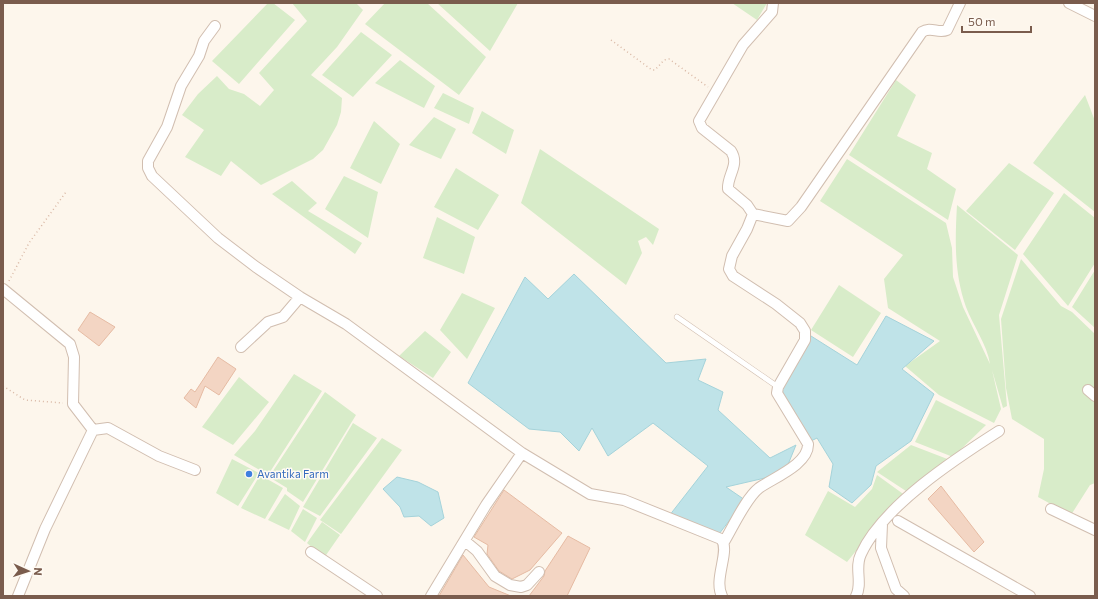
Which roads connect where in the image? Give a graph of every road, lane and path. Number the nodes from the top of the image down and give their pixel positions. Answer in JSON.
{"nodes":[{"id":1,"x":773,"y":3,"type":"edge"},
{"id":2,"x":960,"y":3,"type":"edge"},
{"id":3,"x":1068,"y":3,"type":"edge"},
{"id":4,"x":1095,"y":16,"type":"edge"},
{"id":5,"x":215,"y":26,"type":"dead end"},
{"id":6,"x":611,"y":40,"type":"dead end"},
{"id":7,"x":714,"y":92,"type":"junction"},
{"id":8,"x":66,"y":192,"type":"dead end"},
{"id":9,"x":753,"y":214,"type":"junction"},
{"id":10,"x":4,"y":289,"type":"edge"},
{"id":11,"x":300,"y":297,"type":"junction"},
{"id":12,"x":677,"y":317,"type":"dead end"},
{"id":13,"x":241,"y":347,"type":"dead end"},
{"id":14,"x":3,"y":386,"type":"edge"},
{"id":15,"x":778,"y":387,"type":"junction"},
{"id":16,"x":73,"y":404,"type":"junction"},
{"id":17,"x":93,"y":430,"type":"junction"},
{"id":18,"x":999,"y":431,"type":"dead end"},
{"id":19,"x":522,"y":453,"type":"junction"},
{"id":20,"x":195,"y":470,"type":"dead end"},
{"id":21,"x":1050,"y":509,"type":"dead end"},
{"id":22,"x":898,"y":521,"type":"dead end"},
{"id":23,"x":882,"y":524,"type":"junction"},
{"id":24,"x":1095,"y":530,"type":"edge"},
{"id":25,"x":465,"y":542,"type":"junction"},
{"id":26,"x":724,"y":542,"type":"junction"},
{"id":27,"x":310,"y":552,"type":"dead end"},
{"id":28,"x":539,"y":572,"type":"dead end"},
{"id":29,"x":18,"y":596,"type":"edge"},
{"id":30,"x":377,"y":596,"type":"edge"},
{"id":31,"x":431,"y":596,"type":"edge"},
{"id":32,"x":722,"y":596,"type":"edge"},
{"id":33,"x":856,"y":596,"type":"edge"},
{"id":34,"x":904,"y":596,"type":"edge"},
{"id":35,"x":1030,"y":596,"type":"edge"}],
"edges":[{"from":1,"to":7,"type":"street"},
{"from":2,"to":9,"type":"street"},
{"from":3,"to":4,"type":"street"},
{"from":5,"to":11,"type":"street"},
{"from":6,"to":7,"type":"path"},
{"from":7,"to":9,"type":"street"},
{"from":8,"to":10,"type":"path"},
{"from":9,"to":15,"type":"street"},
{"from":10,"to":16,"type":"street"},
{"from":11,"to":13,"type":"street"},
{"from":11,"to":19,"type":"street"},
{"from":12,"to":15,"type":"lane"},
{"from":14,"to":16,"type":"path"},
{"from":15,"to":26,"type":"street"},
{"from":16,"to":17,"type":"street"},
{"from":17,"to":20,"type":"street"},
{"from":17,"to":29,"type":"street"},
{"from":18,"to":23,"type":"street"},
{"from":19,"to":25,"type":"street"},
{"from":19,"to":26,"type":"street"},
{"from":21,"to":24,"type":"street"},
{"from":22,"to":35,"type":"street"},
{"from":23,"to":33,"type":"street"},
{"from":23,"to":34,"type":"street"},
{"from":25,"to":28,"type":"street"},
{"from":25,"to":31,"type":"street"},
{"from":26,"to":32,"type":"street"},
{"from":27,"to":30,"type":"street"}]}
